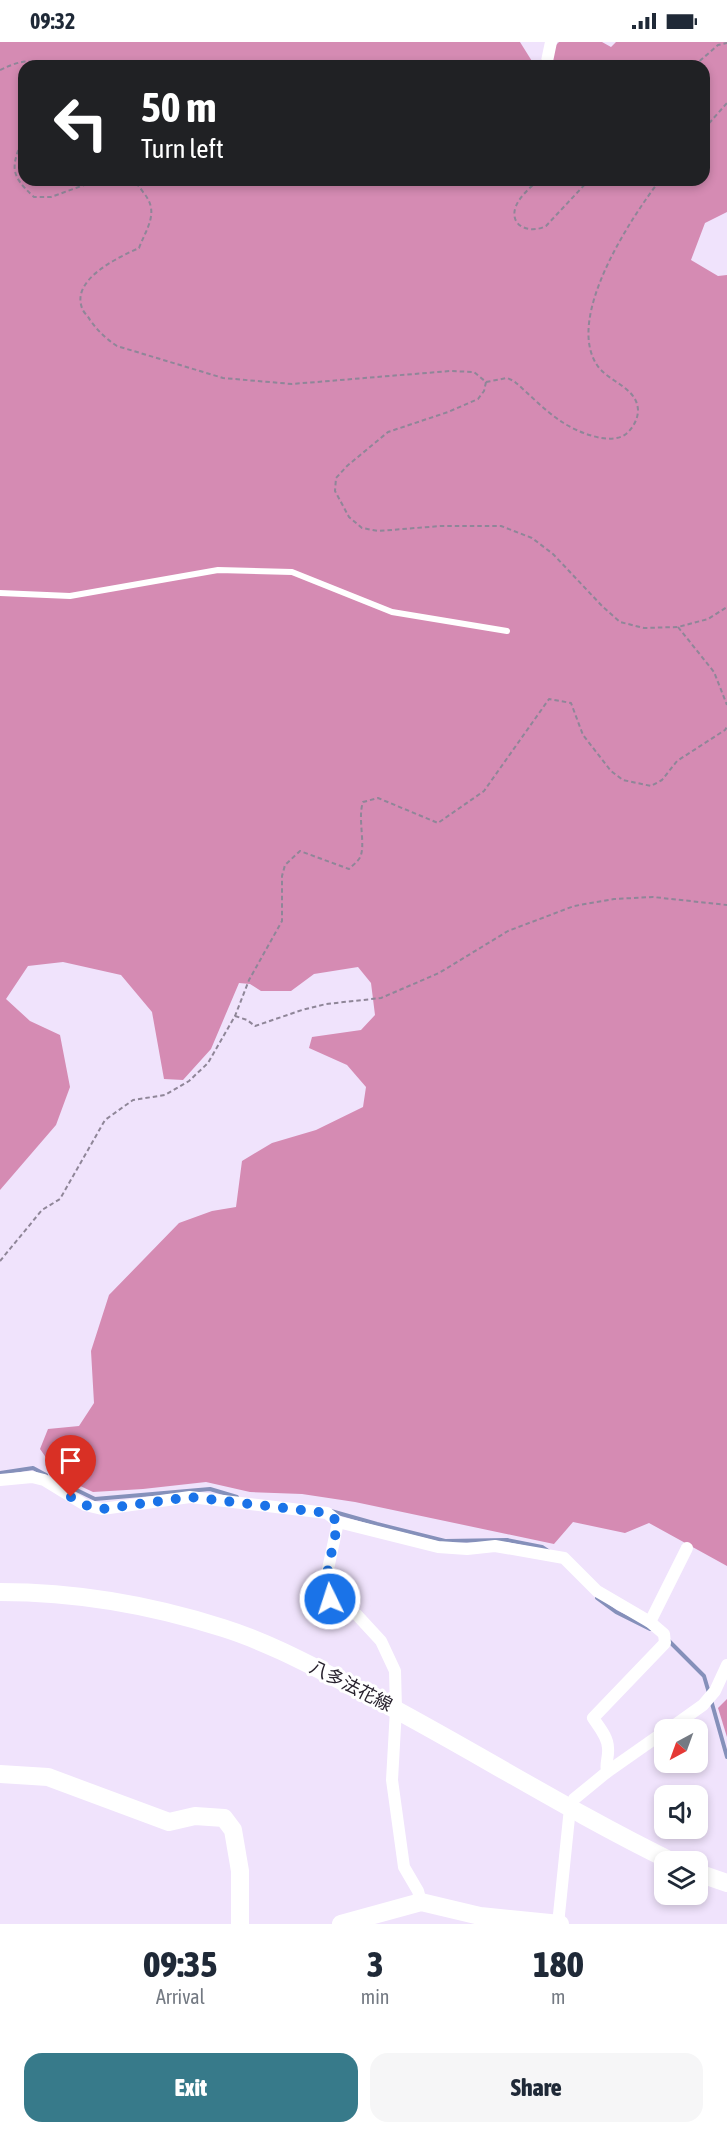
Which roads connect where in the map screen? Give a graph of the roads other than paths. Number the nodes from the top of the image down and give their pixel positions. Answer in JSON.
{"nodes":[{"id":1,"x":551,"y":42,"type":"edge"},
{"id":2,"x":547,"y":60,"type":"edge"},
{"id":3,"x":0,"y":593,"type":"edge"},
{"id":4,"x":507,"y":631,"type":"dead end"},
{"id":5,"x":0,"y":1480,"type":"edge"},
{"id":6,"x":338,"y":1522,"type":"junction"},
{"id":7,"x":687,"y":1548,"type":"dead end"},
{"id":8,"x":0,"y":1592,"type":"edge"},
{"id":9,"x":650,"y":1623,"type":"junction"},
{"id":10,"x":727,"y":1665,"type":"edge"},
{"id":11,"x":396,"y":1709,"type":"junction"},
{"id":12,"x":684,"y":1719,"type":"edge"},
{"id":13,"x":654,"y":1740,"type":"edge"},
{"id":14,"x":607,"y":1773,"type":"junction"},
{"id":15,"x":0,"y":1774,"type":"edge"},
{"id":16,"x":570,"y":1808,"type":"junction"},
{"id":17,"x":654,"y":1852,"type":"edge"},
{"id":18,"x":708,"y":1876,"type":"edge"},
{"id":19,"x":727,"y":1883,"type":"edge"},
{"id":20,"x":421,"y":1902,"type":"junction"},
{"id":21,"x":240,"y":1924,"type":"edge"},
{"id":22,"x":340,"y":1924,"type":"edge"},
{"id":23,"x":559,"y":1924,"type":"edge"}],
"edges":[{"from":1,"to":2,"type":"street"},
{"from":3,"to":4,"type":"lane"},
{"from":5,"to":6,"type":"street"},
{"from":6,"to":9,"type":"street"},
{"from":6,"to":11,"type":"street"},
{"from":7,"to":9,"type":"street"},
{"from":8,"to":11,"type":"main road","name":"八多法花線"},
{"from":9,"to":14,"type":"street"},
{"from":10,"to":12,"type":"street"},
{"from":11,"to":16,"type":"main road","name":"八多法花線"},
{"from":11,"to":20,"type":"street"},
{"from":13,"to":14,"type":"street"},
{"from":14,"to":16,"type":"street"},
{"from":15,"to":21,"type":"main road"},
{"from":16,"to":17,"type":"main road","name":"八多法花線"},
{"from":16,"to":23,"type":"street"},
{"from":18,"to":19,"type":"main road"},
{"from":20,"to":22,"type":"main road"},
{"from":20,"to":23,"type":"main road"}]}
